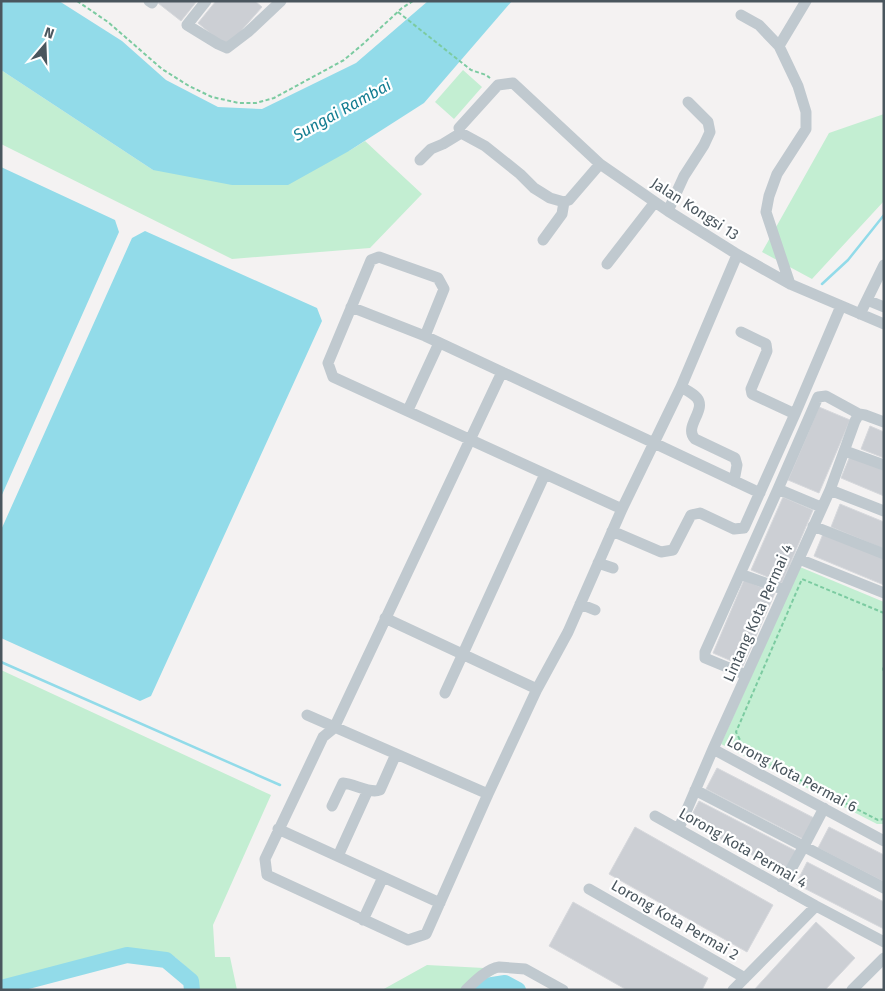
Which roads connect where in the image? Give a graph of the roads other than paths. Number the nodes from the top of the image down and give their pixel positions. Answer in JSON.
{"nodes":[{"id":1,"x":149,"y":1,"type":"edge"},
{"id":2,"x":153,"y":1,"type":"edge"},
{"id":3,"x":206,"y":1,"type":"edge"},
{"id":4,"x":281,"y":1,"type":"edge"},
{"id":5,"x":806,"y":1,"type":"edge"},
{"id":6,"x":741,"y":15,"type":"dead end"},
{"id":7,"x":778,"y":46,"type":"junction"},
{"id":8,"x":688,"y":102,"type":"dead end"},
{"id":9,"x":461,"y":133,"type":"junction"},
{"id":10,"x":420,"y":160,"type":"dead end"},
{"id":11,"x":600,"y":164,"type":"junction"},
{"id":12,"x":564,"y":202,"type":"junction"},
{"id":13,"x":655,"y":202,"type":"junction"},
{"id":14,"x":668,"y":210,"type":"junction"},
{"id":15,"x":543,"y":240,"type":"dead end"},
{"id":16,"x":737,"y":255,"type":"junction"},
{"id":17,"x":607,"y":264,"type":"dead end"},
{"id":18,"x":884,"y":265,"type":"edge"},
{"id":19,"x":881,"y":279,"type":"edge"},
{"id":20,"x":790,"y":284,"type":"junction"},
{"id":21,"x":867,"y":300,"type":"junction"},
{"id":22,"x":841,"y":306,"type":"junction"},
{"id":23,"x":351,"y":307,"type":"junction"},
{"id":24,"x":884,"y":307,"type":"edge"},
{"id":25,"x":860,"y":314,"type":"junction"},
{"id":26,"x":884,"y":324,"type":"edge"},
{"id":27,"x":741,"y":332,"type":"dead end"},
{"id":28,"x":425,"y":336,"type":"junction"},
{"id":29,"x":439,"y":343,"type":"junction"},
{"id":30,"x":502,"y":372,"type":"junction"},
{"id":31,"x":681,"y":387,"type":"junction"},
{"id":32,"x":408,"y":410,"type":"junction"},
{"id":33,"x":795,"y":414,"type":"junction"},
{"id":34,"x":862,"y":414,"type":"junction"},
{"id":35,"x":884,"y":422,"type":"edge"},
{"id":36,"x":469,"y":440,"type":"junction"},
{"id":37,"x":654,"y":442,"type":"junction"},
{"id":38,"x":845,"y":450,"type":"junction"},
{"id":39,"x":884,"y":466,"type":"edge"},
{"id":40,"x":545,"y":474,"type":"junction"},
{"id":41,"x":734,"y":481,"type":"junction"},
{"id":42,"x":778,"y":489,"type":"junction"},
{"id":43,"x":830,"y":490,"type":"junction"},
{"id":44,"x":760,"y":494,"type":"junction"},
{"id":45,"x":821,"y":507,"type":"junction"},
{"id":46,"x":622,"y":509,"type":"junction"},
{"id":47,"x":884,"y":511,"type":"edge"},
{"id":48,"x":813,"y":526,"type":"junction"},
{"id":49,"x":612,"y":531,"type":"junction"},
{"id":50,"x":884,"y":554,"type":"edge"},
{"id":51,"x":799,"y":559,"type":"junction"},
{"id":52,"x":598,"y":563,"type":"junction"},
{"id":53,"x":613,"y":568,"type":"dead end"},
{"id":54,"x":740,"y":574,"type":"junction"},
{"id":55,"x":785,"y":590,"type":"junction"},
{"id":56,"x":884,"y":593,"type":"edge"},
{"id":57,"x":580,"y":604,"type":"junction"},
{"id":58,"x":595,"y":610,"type":"dead end"},
{"id":59,"x":385,"y":618,"type":"junction"},
{"id":60,"x":462,"y":654,"type":"junction"},
{"id":61,"x":746,"y":675,"type":"junction"},
{"id":62,"x":537,"y":689,"type":"junction"},
{"id":63,"x":445,"y":693,"type":"dead end"},
{"id":64,"x":307,"y":716,"type":"dead end"},
{"id":65,"x":334,"y":728,"type":"junction"},
{"id":66,"x":713,"y":749,"type":"junction"},
{"id":67,"x":396,"y":754,"type":"junction"},
{"id":68,"x":368,"y":790,"type":"junction"},
{"id":69,"x":695,"y":790,"type":"junction"},
{"id":70,"x":488,"y":794,"type":"junction"},
{"id":71,"x":332,"y":806,"type":"dead end"},
{"id":72,"x":824,"y":808,"type":"junction"},
{"id":73,"x":655,"y":816,"type":"dead end"},
{"id":74,"x":679,"y":828,"type":"junction"},
{"id":75,"x":278,"y":829,"type":"junction"},
{"id":76,"x":884,"y":840,"type":"edge"},
{"id":77,"x":804,"y":846,"type":"junction"},
{"id":78,"x":338,"y":856,"type":"junction"},
{"id":79,"x":383,"y":877,"type":"junction"},
{"id":80,"x":781,"y":887,"type":"junction"},
{"id":81,"x":884,"y":888,"type":"edge"},
{"id":82,"x":589,"y":889,"type":"dead end"},
{"id":83,"x":440,"y":903,"type":"junction"},
{"id":84,"x":816,"y":906,"type":"junction"},
{"id":85,"x":363,"y":920,"type":"junction"},
{"id":86,"x":884,"y":942,"type":"edge"},
{"id":87,"x":884,"y":958,"type":"edge"},
{"id":88,"x":745,"y":978,"type":"junction"},
{"id":89,"x":466,"y":990,"type":"edge"},
{"id":90,"x":563,"y":990,"type":"edge"},
{"id":91,"x":733,"y":990,"type":"edge"},
{"id":92,"x":852,"y":990,"type":"edge"}],
"edges":[{"from":1,"to":2,"type":"street"},
{"from":3,"to":4,"type":"street"},
{"from":5,"to":7,"type":"street"},
{"from":6,"to":7,"type":"street"},
{"from":7,"to":20,"type":"street"},
{"from":8,"to":14,"type":"street"},
{"from":9,"to":10,"type":"street"},
{"from":9,"to":11,"type":"street","name":"Jalan Kongsi 13"},
{"from":9,"to":12,"type":"street"},
{"from":11,"to":12,"type":"street"},
{"from":11,"to":13,"type":"street","name":"Jalan Kongsi 13"},
{"from":12,"to":15,"type":"street"},
{"from":13,"to":14,"type":"street","name":"Jalan Kongsi 13"},
{"from":13,"to":17,"type":"street"},
{"from":14,"to":16,"type":"street","name":"Jalan Kongsi 13"},
{"from":16,"to":20,"type":"street","name":"Jalan Kongsi 13"},
{"from":16,"to":31,"type":"street"},
{"from":18,"to":19,"type":"street"},
{"from":19,"to":21,"type":"street"},
{"from":20,"to":22,"type":"street","name":"Jalan Kongsi 13"},
{"from":21,"to":24,"type":"street"},
{"from":21,"to":25,"type":"street"},
{"from":22,"to":25,"type":"street","name":"Jalan Kongsi 13"},
{"from":22,"to":33,"type":"street"},
{"from":23,"to":28,"type":"street"},
{"from":23,"to":28,"type":"street"},
{"from":23,"to":32,"type":"street"},
{"from":25,"to":26,"type":"street","name":"Jalan Kongsi 13"},
{"from":27,"to":33,"type":"street"},
{"from":28,"to":29,"type":"street"},
{"from":29,"to":30,"type":"street"},
{"from":29,"to":32,"type":"street"},
{"from":30,"to":36,"type":"street"},
{"from":30,"to":37,"type":"street"},
{"from":31,"to":37,"type":"street"},
{"from":31,"to":41,"type":"street"},
{"from":32,"to":36,"type":"street"},
{"from":33,"to":44,"type":"street"},
{"from":34,"to":35,"type":"street"},
{"from":34,"to":38,"type":"street","name":"Lintang Kota Permai 4"},
{"from":34,"to":42,"type":"street"},
{"from":36,"to":40,"type":"street"},
{"from":36,"to":59,"type":"street"},
{"from":37,"to":41,"type":"street"},
{"from":37,"to":46,"type":"street"},
{"from":38,"to":39,"type":"street"},
{"from":38,"to":43,"type":"street","name":"Lintang Kota Permai 4"},
{"from":40,"to":46,"type":"street"},
{"from":40,"to":60,"type":"street"},
{"from":41,"to":44,"type":"street"},
{"from":42,"to":45,"type":"street"},
{"from":42,"to":54,"type":"street"},
{"from":43,"to":45,"type":"street","name":"Lintang Kota Permai 4"},
{"from":43,"to":47,"type":"street"},
{"from":44,"to":49,"type":"street"},
{"from":45,"to":48,"type":"street","name":"Lintang Kota Permai 4"},
{"from":46,"to":49,"type":"street"},
{"from":48,"to":50,"type":"street"},
{"from":48,"to":51,"type":"street","name":"Lintang Kota Permai 4"},
{"from":49,"to":52,"type":"street"},
{"from":51,"to":55,"type":"street","name":"Lintang Kota Permai 4"},
{"from":51,"to":56,"type":"street"},
{"from":52,"to":53,"type":"street"},
{"from":52,"to":57,"type":"street"},
{"from":54,"to":55,"type":"street"},
{"from":54,"to":61,"type":"street"},
{"from":55,"to":61,"type":"street","name":"Lintang Kota Permai 4"},
{"from":57,"to":58,"type":"street"},
{"from":57,"to":62,"type":"street"},
{"from":59,"to":60,"type":"street"},
{"from":59,"to":65,"type":"street"},
{"from":60,"to":62,"type":"street"},
{"from":60,"to":63,"type":"street"},
{"from":61,"to":66,"type":"street","name":"Lintang Kota Permai 4"},
{"from":62,"to":70,"type":"street"},
{"from":64,"to":65,"type":"street"},
{"from":65,"to":67,"type":"street"},
{"from":65,"to":75,"type":"street"},
{"from":66,"to":69,"type":"street","name":"Lintang Kota Permai 4"},
{"from":66,"to":72,"type":"street","name":"Lorong Kota Permai 6"},
{"from":67,"to":68,"type":"street"},
{"from":67,"to":70,"type":"street"},
{"from":68,"to":71,"type":"street"},
{"from":68,"to":78,"type":"street"},
{"from":69,"to":74,"type":"street","name":"Lintang Kota Permai 4"},
{"from":69,"to":77,"type":"street"},
{"from":70,"to":83,"type":"street"},
{"from":72,"to":76,"type":"street","name":"Lorong Kota Permai 6"},
{"from":72,"to":77,"type":"street"},
{"from":73,"to":74,"type":"street","name":"Lorong Kota Permai 4"},
{"from":74,"to":80,"type":"street","name":"Lorong Kota Permai 4"},
{"from":75,"to":78,"type":"street"},
{"from":75,"to":85,"type":"street"},
{"from":77,"to":80,"type":"street"},
{"from":77,"to":81,"type":"street"},
{"from":78,"to":79,"type":"street"},
{"from":79,"to":83,"type":"street"},
{"from":79,"to":85,"type":"street"},
{"from":80,"to":84,"type":"street","name":"Lorong Kota Permai 4"},
{"from":82,"to":88,"type":"street","name":"Lorong Kota Permai 2"},
{"from":83,"to":85,"type":"street"},
{"from":84,"to":86,"type":"street"},
{"from":84,"to":88,"type":"street"},
{"from":87,"to":92,"type":"street"},
{"from":88,"to":91,"type":"street"},
{"from":89,"to":90,"type":"street"}]}
